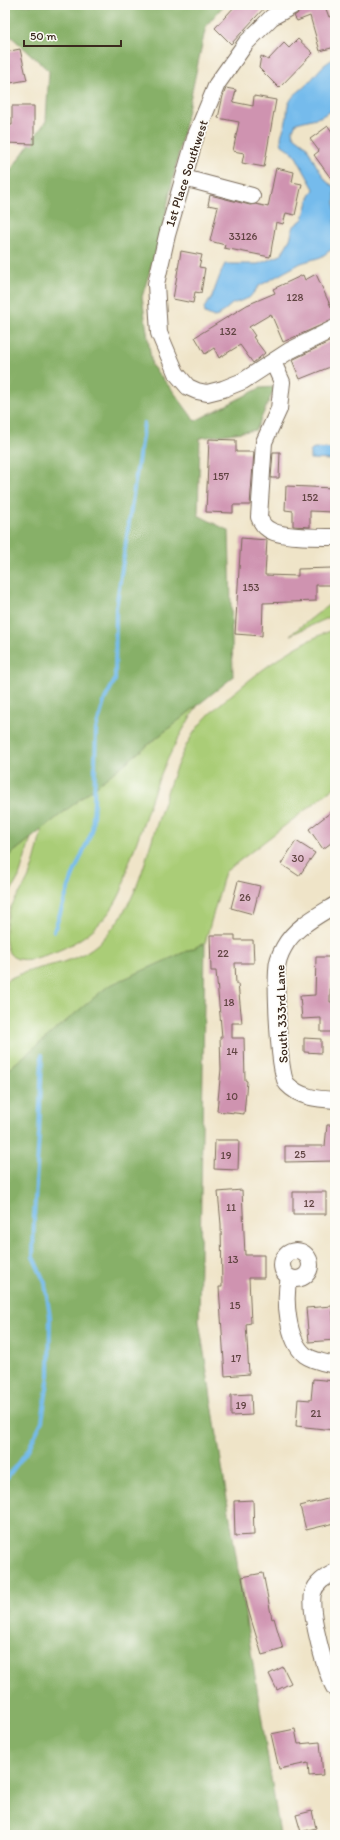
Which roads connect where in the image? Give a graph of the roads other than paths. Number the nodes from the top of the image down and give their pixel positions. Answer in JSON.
{"nodes":[{"id":1,"x":294,"y":5,"type":"edge"},
{"id":2,"x":184,"y":178,"type":"junction"},
{"id":3,"x":252,"y":196,"type":"dead end"},
{"id":4,"x":335,"y":328,"type":"edge"},
{"id":5,"x":273,"y":362,"type":"junction"},
{"id":6,"x":335,"y":537,"type":"edge"},
{"id":7,"x":335,"y":904,"type":"edge"},
{"id":8,"x":335,"y":1100,"type":"edge"},
{"id":9,"x":289,"y":1278,"type":"dead end"},
{"id":10,"x":335,"y":1365,"type":"edge"},
{"id":11,"x":335,"y":1572,"type":"edge"},
{"id":12,"x":335,"y":1689,"type":"edge"}],
"edges":[{"from":1,"to":2,"type":"street","name":"1st Place Southwest"},
{"from":2,"to":3,"type":"street"},
{"from":2,"to":5,"type":"street","name":"1st Place Southwest"},
{"from":4,"to":5,"type":"street"},
{"from":5,"to":6,"type":"street"},
{"from":7,"to":8,"type":"street","name":"South 333rd Lane"},
{"from":9,"to":10,"type":"street"},
{"from":11,"to":12,"type":"street"}]}
